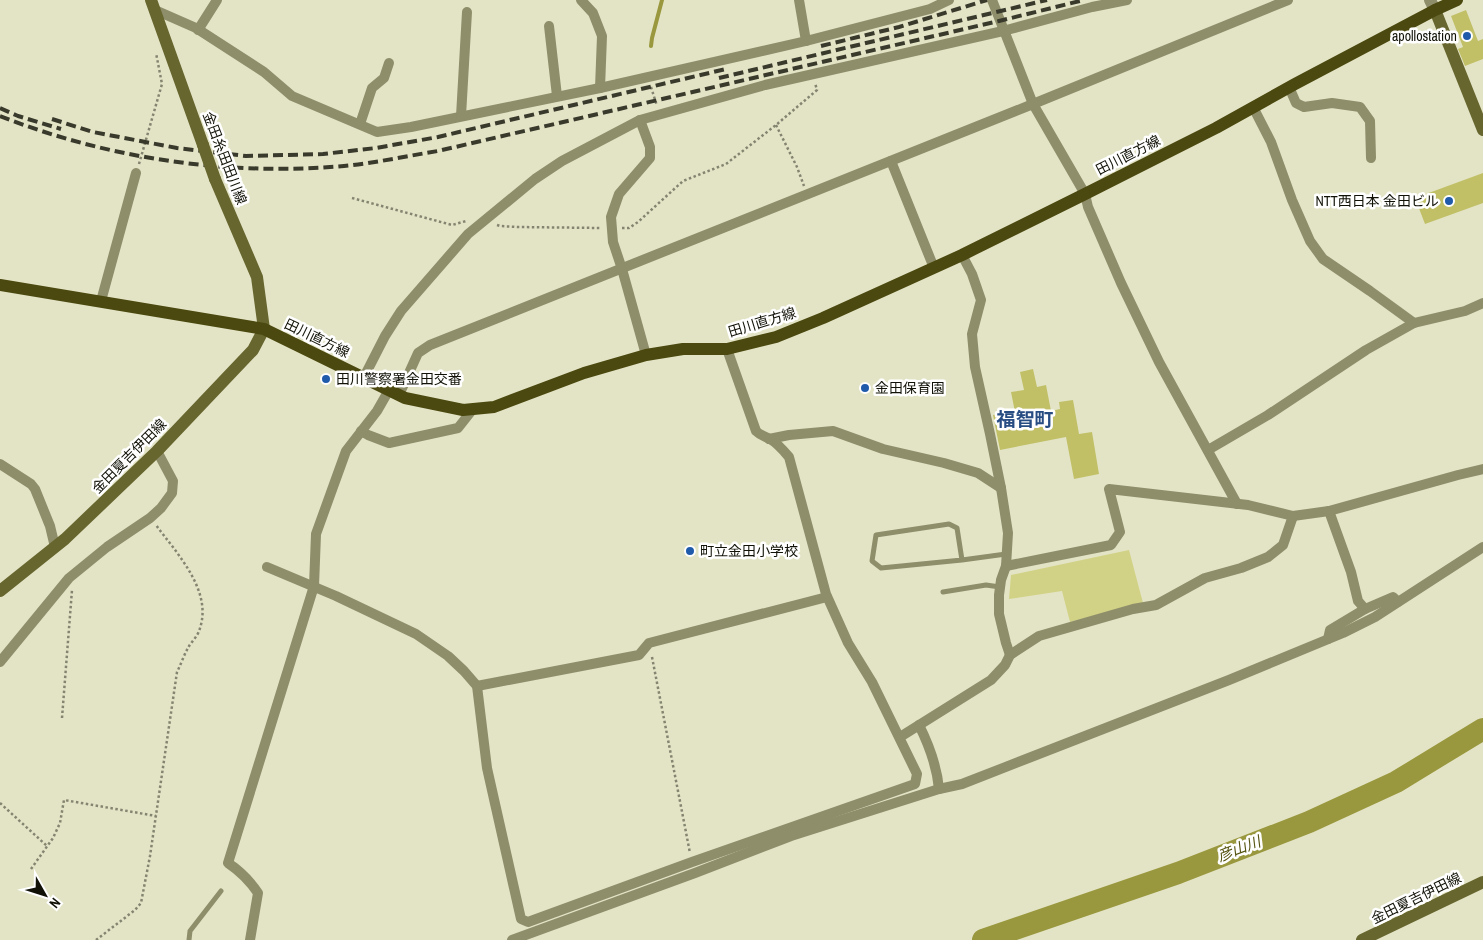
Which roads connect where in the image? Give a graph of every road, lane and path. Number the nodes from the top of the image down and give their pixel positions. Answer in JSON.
{"nodes":[{"id":1,"x":217,"y":0,"type":"edge"},
{"id":2,"x":581,"y":0,"type":"edge"},
{"id":3,"x":799,"y":0,"type":"edge"},
{"id":4,"x":949,"y":0,"type":"edge"},
{"id":5,"x":992,"y":0,"type":"edge"},
{"id":6,"x":1127,"y":0,"type":"edge"},
{"id":7,"x":1288,"y":0,"type":"edge"},
{"id":8,"x":1457,"y":0,"type":"edge"},
{"id":9,"x":153,"y":5,"type":"edge"},
{"id":10,"x":1432,"y":5,"type":"edge"},
{"id":11,"x":467,"y":12,"type":"dead end"},
{"id":12,"x":549,"y":26,"type":"dead end"},
{"id":13,"x":198,"y":30,"type":"junction"},
{"id":14,"x":1003,"y":31,"type":"junction"},
{"id":15,"x":806,"y":41,"type":"junction"},
{"id":16,"x":154,"y":45,"type":"dead end"},
{"id":17,"x":390,"y":63,"type":"dead end"},
{"id":18,"x":813,"y":75,"type":"junction"},
{"id":19,"x":648,"y":76,"type":"junction"},
{"id":20,"x":1289,"y":87,"type":"junction"},
{"id":21,"x":600,"y":88,"type":"junction"},
{"id":22,"x":557,"y":96,"type":"junction"},
{"id":23,"x":1032,"y":104,"type":"junction"},
{"id":24,"x":1253,"y":107,"type":"junction"},
{"id":25,"x":660,"y":114,"type":"junction"},
{"id":26,"x":461,"y":116,"type":"junction"},
{"id":27,"x":640,"y":120,"type":"junction"},
{"id":28,"x":360,"y":124,"type":"junction"},
{"id":29,"x":776,"y":125,"type":"junction"},
{"id":30,"x":1483,"y":130,"type":"edge"},
{"id":31,"x":1371,"y":158,"type":"dead end"},
{"id":32,"x":891,"y":161,"type":"junction"},
{"id":33,"x":136,"y":173,"type":"joint"},
{"id":34,"x":807,"y":194,"type":"junction"},
{"id":35,"x":1085,"y":194,"type":"junction"},
{"id":36,"x":352,"y":198,"type":"dead end"},
{"id":37,"x":486,"y":219,"type":"junction"},
{"id":38,"x":612,"y":229,"type":"junction"},
{"id":39,"x":962,"y":255,"type":"junction"},
{"id":40,"x":934,"y":268,"type":"junction"},
{"id":41,"x":622,"y":269,"type":"junction"},
{"id":42,"x":0,"y":285,"type":"edge"},
{"id":43,"x":101,"y":301,"type":"junction"},
{"id":44,"x":1483,"y":303,"type":"edge"},
{"id":45,"x":1414,"y":323,"type":"junction"},
{"id":46,"x":264,"y":329,"type":"junction"},
{"id":47,"x":727,"y":349,"type":"junction"},
{"id":48,"x":646,"y":355,"type":"junction"},
{"id":49,"x":364,"y":377,"type":"junction"},
{"id":50,"x":394,"y":392,"type":"junction"},
{"id":51,"x":473,"y":409,"type":"junction"},
{"id":52,"x":361,"y":431,"type":"junction"},
{"id":53,"x":769,"y":439,"type":"junction"},
{"id":54,"x":1208,"y":450,"type":"junction"},
{"id":55,"x":156,"y":451,"type":"junction"},
{"id":56,"x":0,"y":464,"type":"edge"},
{"id":57,"x":1483,"y":469,"type":"edge"},
{"id":58,"x":1001,"y":488,"type":"junction"},
{"id":59,"x":1237,"y":504,"type":"junction"},
{"id":60,"x":1329,"y":511,"type":"junction"},
{"id":61,"x":1293,"y":516,"type":"junction"},
{"id":62,"x":150,"y":518,"type":"junction"},
{"id":63,"x":55,"y":547,"type":"junction"},
{"id":64,"x":1483,"y":547,"type":"edge"},
{"id":65,"x":1006,"y":554,"type":"junction"},
{"id":66,"x":962,"y":560,"type":"junction"},
{"id":67,"x":267,"y":566,"type":"dead end"},
{"id":68,"x":1006,"y":566,"type":"junction"},
{"id":69,"x":69,"y":578,"type":"junction"},
{"id":70,"x":314,"y":586,"type":"junction"},
{"id":71,"x":1000,"y":587,"type":"junction"},
{"id":72,"x":0,"y":591,"type":"edge"},
{"id":73,"x":943,"y":592,"type":"dead end"},
{"id":74,"x":827,"y":597,"type":"junction"},
{"id":75,"x":1398,"y":602,"type":"junction"},
{"id":76,"x":1365,"y":608,"type":"junction"},
{"id":77,"x":1328,"y":639,"type":"junction"},
{"id":78,"x":649,"y":643,"type":"junction"},
{"id":79,"x":1010,"y":655,"type":"junction"},
{"id":80,"x":0,"y":662,"type":"edge"},
{"id":81,"x":477,"y":686,"type":"junction"},
{"id":82,"x":62,"y":718,"type":"dead end"},
{"id":83,"x":919,"y":725,"type":"junction"},
{"id":84,"x":900,"y":737,"type":"junction"},
{"id":85,"x":939,"y":789,"type":"junction"},
{"id":86,"x":0,"y":804,"type":"edge"},
{"id":87,"x":156,"y":816,"type":"junction"},
{"id":88,"x":47,"y":846,"type":"junction"},
{"id":89,"x":692,"y":862,"type":"junction"},
{"id":90,"x":31,"y":869,"type":"dead end"},
{"id":91,"x":647,"y":878,"type":"junction"},
{"id":92,"x":1483,"y":882,"type":"edge"},
{"id":93,"x":650,"y":890,"type":"junction"},
{"id":94,"x":221,"y":891,"type":"dead end"},
{"id":95,"x":96,"y":940,"type":"edge"},
{"id":96,"x":189,"y":940,"type":"edge"},
{"id":97,"x":250,"y":940,"type":"edge"},
{"id":98,"x":512,"y":940,"type":"edge"},
{"id":99,"x":1362,"y":940,"type":"edge"}],
"edges":[{"from":1,"to":13,"type":"street"},
{"from":2,"to":21,"type":"street"},
{"from":3,"to":15,"type":"street"},
{"from":4,"to":15,"type":"street"},
{"from":5,"to":14,"type":"street"},
{"from":6,"to":14,"type":"street"},
{"from":7,"to":23,"type":"street"},
{"from":8,"to":10,"type":"main road","name":"田川直方線"},
{"from":9,"to":13,"type":"street"},
{"from":9,"to":46,"type":"main road","name":"金田糸田田川線","bridge":true},
{"from":10,"to":20,"type":"main road","name":"田川直方線"},
{"from":10,"to":30,"type":"main road"},
{"from":11,"to":26,"type":"street"},
{"from":12,"to":22,"type":"street"},
{"from":13,"to":28,"type":"street"},
{"from":14,"to":18,"type":"street"},
{"from":14,"to":23,"type":"street"},
{"from":15,"to":19,"type":"street"},
{"from":16,"to":33,"type":"path"},
{"from":17,"to":28,"type":"street"},
{"from":18,"to":25,"type":"street"},
{"from":18,"to":29,"type":"path"},
{"from":19,"to":21,"type":"street"},
{"from":19,"to":25,"type":"path"},
{"from":20,"to":24,"type":"main road","name":"田川直方線"},
{"from":20,"to":31,"type":"street"},
{"from":21,"to":22,"type":"street"},
{"from":22,"to":26,"type":"street"},
{"from":23,"to":32,"type":"street"},
{"from":23,"to":35,"type":"street"},
{"from":24,"to":35,"type":"main road","name":"田川直方線"},
{"from":24,"to":45,"type":"street"},
{"from":25,"to":27,"type":"street"},
{"from":26,"to":28,"type":"street"},
{"from":27,"to":37,"type":"street"},
{"from":27,"to":38,"type":"street"},
{"from":29,"to":34,"type":"path"},
{"from":29,"to":38,"type":"path"},
{"from":32,"to":34,"type":"street"},
{"from":32,"to":40,"type":"street"},
{"from":33,"to":43,"type":"street"},
{"from":34,"to":41,"type":"street"},
{"from":35,"to":39,"type":"main road","name":"田川直方線"},
{"from":35,"to":54,"type":"street"},
{"from":36,"to":37,"type":"path"},
{"from":37,"to":38,"type":"path"},
{"from":37,"to":49,"type":"street"},
{"from":38,"to":41,"type":"street"},
{"from":39,"to":40,"type":"main road","name":"田川直方線"},
{"from":39,"to":58,"type":"street"},
{"from":40,"to":47,"type":"main road","name":"田川直方線"},
{"from":41,"to":48,"type":"street"},
{"from":41,"to":50,"type":"street"},
{"from":42,"to":43,"type":"main road","name":"田川直方線"},
{"from":43,"to":46,"type":"main road","name":"田川直方線"},
{"from":44,"to":45,"type":"street"},
{"from":45,"to":54,"type":"street"},
{"from":46,"to":49,"type":"main road","name":"田川直方線"},
{"from":46,"to":55,"type":"main road","name":"金田夏吉伊田線"},
{"from":47,"to":48,"type":"main road","name":"田川直方線"},
{"from":47,"to":53,"type":"street"},
{"from":48,"to":51,"type":"main road","name":"田川直方線"},
{"from":49,"to":50,"type":"main road","name":"田川直方線"},
{"from":50,"to":51,"type":"main road","name":"田川直方線"},
{"from":50,"to":52,"type":"street"},
{"from":51,"to":52,"type":"street"},
{"from":52,"to":70,"type":"street"},
{"from":53,"to":58,"type":"street"},
{"from":53,"to":74,"type":"street"},
{"from":54,"to":59,"type":"street"},
{"from":55,"to":62,"type":"street"},
{"from":55,"to":63,"type":"main road","name":"金田夏吉伊田線"},
{"from":56,"to":63,"type":"street"},
{"from":57,"to":60,"type":"street"},
{"from":58,"to":65,"type":"street"},
{"from":59,"to":61,"type":"street"},
{"from":59,"to":68,"type":"street"},
{"from":60,"to":61,"type":"street"},
{"from":60,"to":76,"type":"street"},
{"from":61,"to":79,"type":"street"},
{"from":62,"to":69,"type":"street"},
{"from":62,"to":87,"type":"path"},
{"from":63,"to":72,"type":"main road","name":"金田夏吉伊田線"},
{"from":64,"to":75,"type":"street"},
{"from":65,"to":66,"type":"lane"},
{"from":65,"to":68,"type":"street"},
{"from":66,"to":66,"type":"lane"},
{"from":67,"to":70,"type":"street"},
{"from":68,"to":71,"type":"street"},
{"from":69,"to":80,"type":"street"},
{"from":69,"to":82,"type":"path"},
{"from":70,"to":81,"type":"street"},
{"from":70,"to":97,"type":"street"},
{"from":71,"to":73,"type":"lane"},
{"from":71,"to":79,"type":"street"},
{"from":74,"to":78,"type":"street"},
{"from":74,"to":84,"type":"street"},
{"from":75,"to":76,"type":"street"},
{"from":75,"to":77,"type":"street"},
{"from":76,"to":77,"type":"street"},
{"from":77,"to":85,"type":"street"},
{"from":78,"to":81,"type":"street"},
{"from":78,"to":89,"type":"path"},
{"from":79,"to":83,"type":"street"},
{"from":81,"to":91,"type":"street"},
{"from":83,"to":84,"type":"street"},
{"from":83,"to":85,"type":"street"},
{"from":84,"to":89,"type":"street"},
{"from":85,"to":93,"type":"street"},
{"from":86,"to":88,"type":"path"},
{"from":87,"to":88,"type":"path"},
{"from":87,"to":95,"type":"path"},
{"from":88,"to":90,"type":"path"},
{"from":89,"to":91,"type":"street"},
{"from":91,"to":93,"type":"street"},
{"from":92,"to":99,"type":"main road","name":"金田夏吉伊田線"},
{"from":93,"to":98,"type":"street"},
{"from":94,"to":96,"type":"lane"}]}
